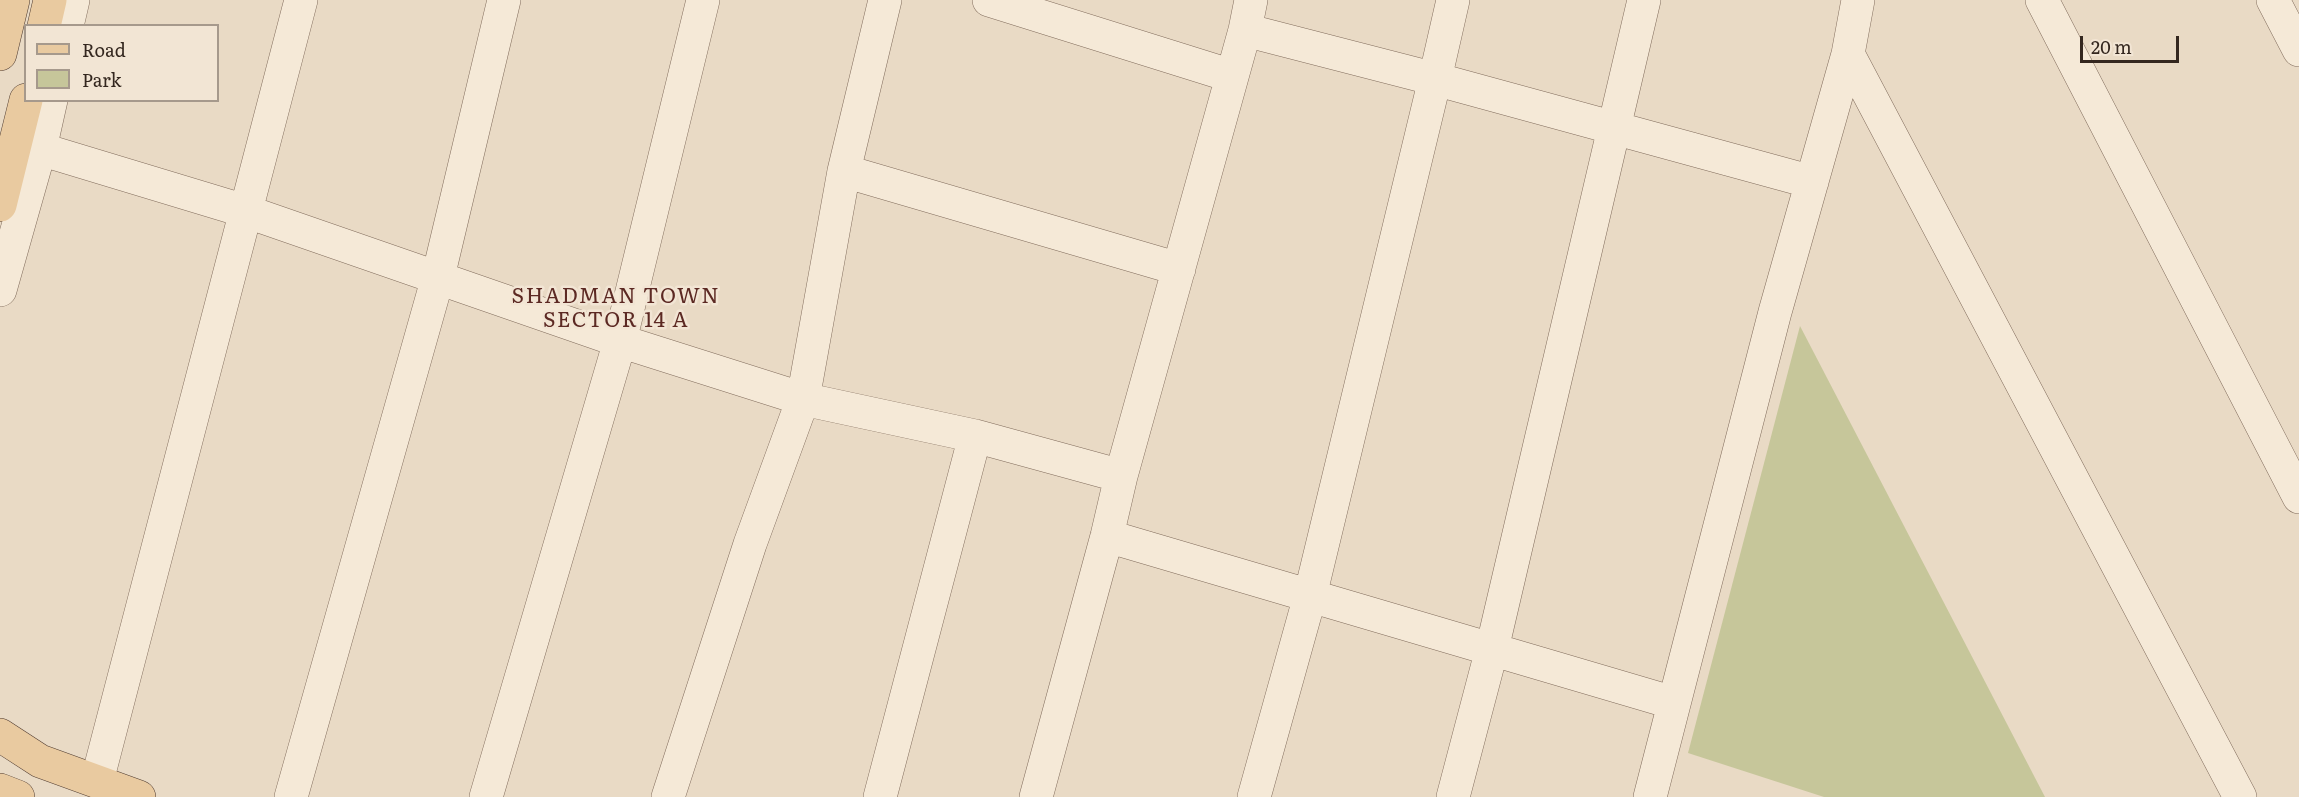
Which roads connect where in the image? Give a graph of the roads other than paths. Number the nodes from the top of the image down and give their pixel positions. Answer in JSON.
{"nodes":[{"id":1,"x":13,"y":0,"type":"edge"},
{"id":2,"x":50,"y":0,"type":"edge"},
{"id":3,"x":73,"y":0,"type":"edge"},
{"id":4,"x":301,"y":0,"type":"edge"},
{"id":5,"x":504,"y":0,"type":"edge"},
{"id":6,"x":703,"y":0,"type":"edge"},
{"id":7,"x":885,"y":0,"type":"edge"},
{"id":8,"x":989,"y":0,"type":"edge"},
{"id":9,"x":1452,"y":0,"type":"edge"},
{"id":10,"x":1644,"y":0,"type":"edge"},
{"id":11,"x":1858,"y":0,"type":"edge"},
{"id":12,"x":2042,"y":0,"type":"edge"},
{"id":13,"x":2273,"y":0,"type":"edge"},
{"id":14,"x":1248,"y":15,"type":"edge"},
{"id":15,"x":44,"y":24,"type":"edge"},
{"id":16,"x":68,"y":24,"type":"edge"},
{"id":17,"x":2299,"y":50,"type":"edge"},
{"id":18,"x":0,"y":54,"type":"edge"},
{"id":19,"x":1848,"y":54,"type":"junction"},
{"id":20,"x":1232,"y":76,"type":"junction"},
{"id":21,"x":1436,"y":80,"type":"junction"},
{"id":22,"x":26,"y":102,"type":"edge"},
{"id":23,"x":51,"y":102,"type":"edge"},
{"id":24,"x":1615,"y":128,"type":"junction"},
{"id":25,"x":40,"y":149,"type":"junction"},
{"id":26,"x":844,"y":171,"type":"junction"},
{"id":27,"x":1812,"y":182,"type":"junction"},
{"id":28,"x":0,"y":205,"type":"edge"},
{"id":29,"x":245,"y":211,"type":"junction"},
{"id":30,"x":1179,"y":269,"type":"junction"},
{"id":31,"x":438,"y":277,"type":"junction"},
{"id":32,"x":0,"y":290,"type":"edge"},
{"id":33,"x":620,"y":341,"type":"junction"},
{"id":34,"x":803,"y":399,"type":"junction"},
{"id":35,"x":975,"y":436,"type":"junction"},
{"id":36,"x":1121,"y":476,"type":"junction"},
{"id":37,"x":2299,"y":497,"type":"edge"},
{"id":38,"x":1107,"y":536,"type":"junction"},
{"id":39,"x":1310,"y":596,"type":"junction"},
{"id":40,"x":1492,"y":649,"type":"junction"},
{"id":41,"x":1674,"y":703,"type":"junction"},
{"id":42,"x":0,"y":735,"type":"edge"},
{"id":43,"x":97,"y":781,"type":"junction"},
{"id":44,"x":0,"y":790,"type":"edge"},
{"id":45,"x":18,"y":797,"type":"edge"},
{"id":46,"x":140,"y":797,"type":"edge"},
{"id":47,"x":291,"y":797,"type":"edge"},
{"id":48,"x":486,"y":797,"type":"edge"},
{"id":49,"x":668,"y":797,"type":"edge"},
{"id":50,"x":880,"y":797,"type":"edge"},
{"id":51,"x":1036,"y":797,"type":"edge"},
{"id":52,"x":1254,"y":797,"type":"edge"},
{"id":53,"x":1453,"y":797,"type":"edge"},
{"id":54,"x":1650,"y":797,"type":"edge"},
{"id":55,"x":2240,"y":797,"type":"edge"}],
"edges":[{"from":1,"to":18,"type":"main road"},
{"from":2,"to":15,"type":"main road"},
{"from":3,"to":16,"type":"street"},
{"from":4,"to":29,"type":"street"},
{"from":5,"to":31,"type":"street"},
{"from":6,"to":33,"type":"street"},
{"from":7,"to":26,"type":"street"},
{"from":8,"to":20,"type":"street"},
{"from":9,"to":21,"type":"street"},
{"from":10,"to":24,"type":"street"},
{"from":11,"to":19,"type":"street"},
{"from":12,"to":37,"type":"street"},
{"from":13,"to":17,"type":"street"},
{"from":14,"to":20,"type":"street"},
{"from":14,"to":21,"type":"street"},
{"from":19,"to":27,"type":"street"},
{"from":19,"to":55,"type":"street"},
{"from":20,"to":30,"type":"street"},
{"from":21,"to":24,"type":"street"},
{"from":21,"to":39,"type":"street"},
{"from":22,"to":28,"type":"main road"},
{"from":23,"to":25,"type":"street"},
{"from":24,"to":27,"type":"street"},
{"from":24,"to":40,"type":"street"},
{"from":25,"to":29,"type":"street"},
{"from":25,"to":32,"type":"street"},
{"from":26,"to":30,"type":"street"},
{"from":26,"to":34,"type":"street"},
{"from":27,"to":41,"type":"street"},
{"from":29,"to":31,"type":"street"},
{"from":29,"to":43,"type":"street"},
{"from":30,"to":36,"type":"street"},
{"from":31,"to":33,"type":"street"},
{"from":31,"to":47,"type":"street"},
{"from":33,"to":34,"type":"street"},
{"from":33,"to":48,"type":"street"},
{"from":34,"to":35,"type":"street"},
{"from":34,"to":49,"type":"street"},
{"from":35,"to":36,"type":"street"},
{"from":35,"to":50,"type":"street"},
{"from":36,"to":38,"type":"street"},
{"from":38,"to":39,"type":"street"},
{"from":38,"to":51,"type":"street"},
{"from":39,"to":40,"type":"street"},
{"from":39,"to":52,"type":"street"},
{"from":40,"to":41,"type":"street"},
{"from":40,"to":53,"type":"street"},
{"from":41,"to":54,"type":"street"},
{"from":42,"to":43,"type":"main road"},
{"from":43,"to":46,"type":"main road"},
{"from":44,"to":45,"type":"main road"}]}
